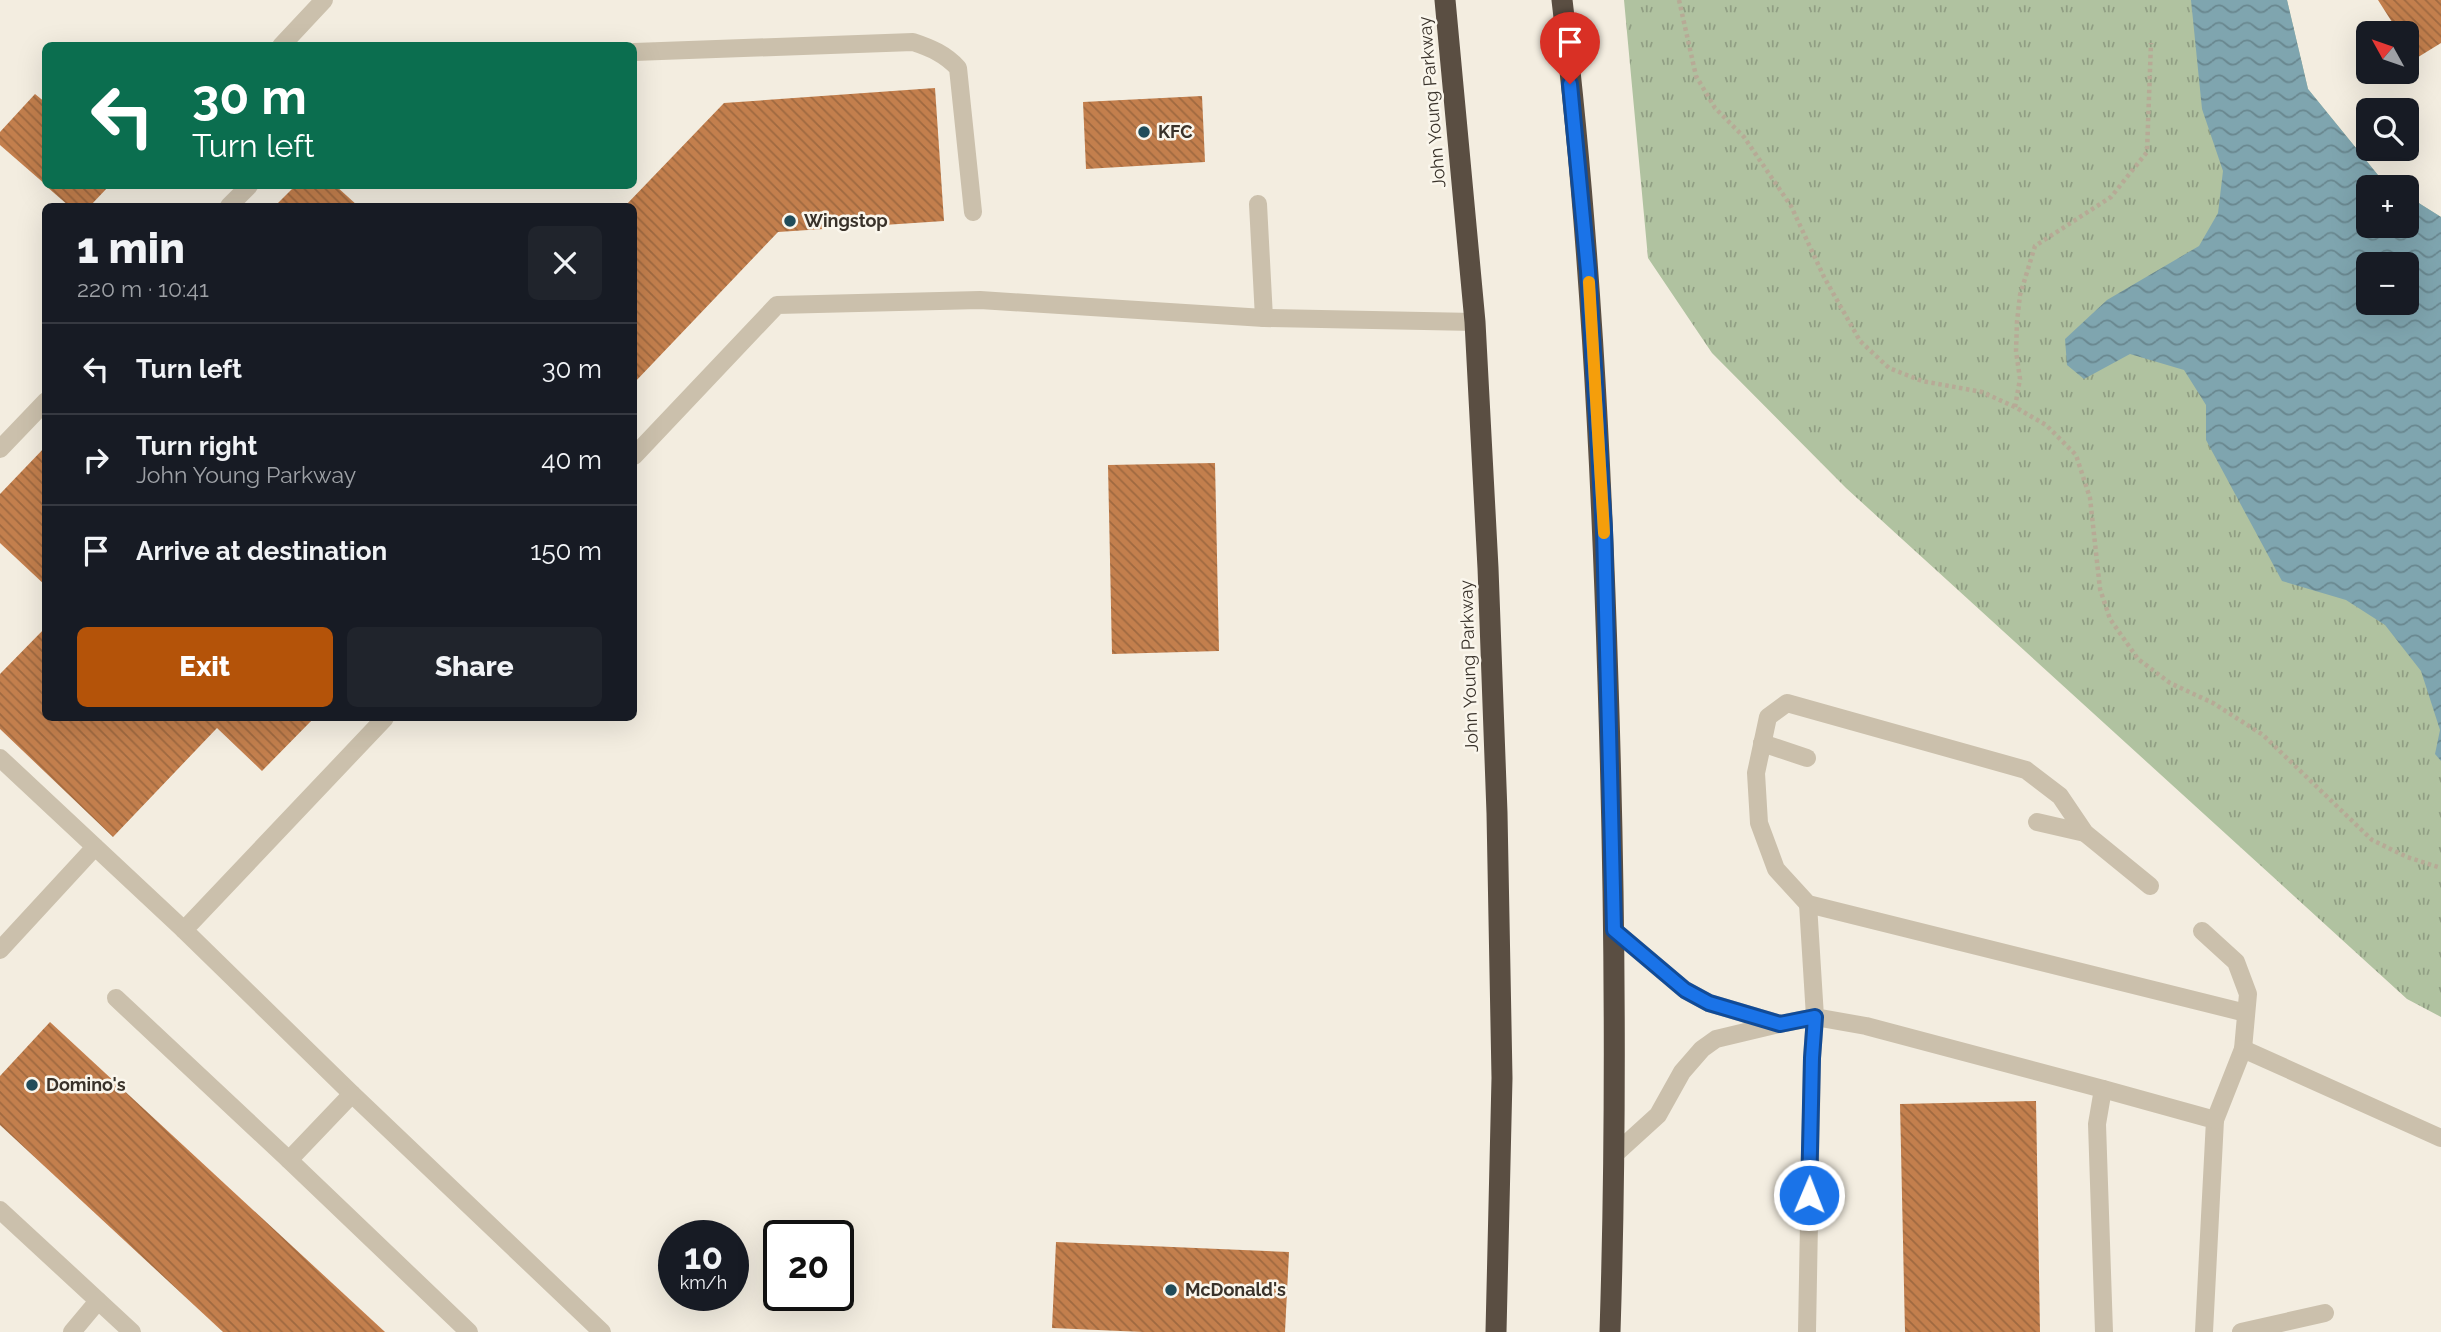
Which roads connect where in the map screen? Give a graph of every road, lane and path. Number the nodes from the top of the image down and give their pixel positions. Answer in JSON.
{"nodes":[{"id":1,"x":324,"y":0,"type":"edge"},
{"id":2,"x":1445,"y":0,"type":"edge"},
{"id":3,"x":1562,"y":0,"type":"edge"},
{"id":4,"x":1679,"y":0,"type":"edge"},
{"id":5,"x":285,"y":42,"type":"edge"},
{"id":6,"x":2151,"y":43,"type":"dead end"},
{"id":7,"x":637,"y":52,"type":"edge"},
{"id":8,"x":246,"y":189,"type":"edge"},
{"id":9,"x":232,"y":203,"type":"edge"},
{"id":10,"x":1258,"y":204,"type":"dead end"},
{"id":11,"x":974,"y":212,"type":"dead end"},
{"id":12,"x":1264,"y":318,"type":"junction"},
{"id":13,"x":1475,"y":322,"type":"junction"},
{"id":14,"x":42,"y":405,"type":"edge"},
{"id":15,"x":2015,"y":407,"type":"junction"},
{"id":16,"x":0,"y":449,"type":"edge"},
{"id":17,"x":637,"y":453,"type":"edge"},
{"id":18,"x":383,"y":721,"type":"edge"},
{"id":19,"x":1762,"y":743,"type":"junction"},
{"id":20,"x":0,"y":758,"type":"edge"},
{"id":21,"x":1807,"y":758,"type":"dead end"},
{"id":22,"x":2037,"y":822,"type":"dead end"},
{"id":23,"x":2085,"y":833,"type":"junction"},
{"id":24,"x":95,"y":847,"type":"junction"},
{"id":25,"x":2441,"y":868,"type":"edge"},
{"id":26,"x":2150,"y":886,"type":"dead end"},
{"id":27,"x":1808,"y":904,"type":"junction"},
{"id":28,"x":184,"y":930,"type":"junction"},
{"id":29,"x":1614,"y":930,"type":"junction"},
{"id":30,"x":2202,"y":932,"type":"dead end"},
{"id":31,"x":0,"y":950,"type":"edge"},
{"id":32,"x":116,"y":998,"type":"dead end"},
{"id":33,"x":2246,"y":1013,"type":"junction"},
{"id":34,"x":1815,"y":1017,"type":"junction"},
{"id":35,"x":1780,"y":1024,"type":"junction"},
{"id":36,"x":2243,"y":1049,"type":"junction"},
{"id":37,"x":2103,"y":1089,"type":"junction"},
{"id":38,"x":352,"y":1094,"type":"junction"},
{"id":39,"x":2215,"y":1120,"type":"junction"},
{"id":40,"x":2441,"y":1138,"type":"edge"},
{"id":41,"x":1614,"y":1155,"type":"junction"},
{"id":42,"x":289,"y":1160,"type":"junction"},
{"id":43,"x":0,"y":1210,"type":"edge"},
{"id":44,"x":98,"y":1301,"type":"junction"},
{"id":45,"x":2325,"y":1313,"type":"dead end"},
{"id":46,"x":597,"y":1330,"type":"edge"},
{"id":47,"x":72,"y":1332,"type":"edge"},
{"id":48,"x":132,"y":1332,"type":"edge"},
{"id":49,"x":469,"y":1332,"type":"edge"},
{"id":50,"x":1496,"y":1332,"type":"edge"},
{"id":51,"x":1610,"y":1332,"type":"edge"},
{"id":52,"x":1807,"y":1332,"type":"edge"},
{"id":53,"x":2104,"y":1332,"type":"edge"},
{"id":54,"x":2204,"y":1332,"type":"edge"},
{"id":55,"x":2241,"y":1332,"type":"edge"}],
"edges":[{"from":1,"to":5,"type":"lane"},
{"from":2,"to":13,"type":"highway","name":"John Young Parkway"},
{"from":3,"to":29,"type":"highway"},
{"from":4,"to":15,"type":"path"},
{"from":6,"to":15,"type":"path"},
{"from":7,"to":11,"type":"lane"},
{"from":8,"to":9,"type":"lane"},
{"from":10,"to":12,"type":"lane"},
{"from":12,"to":13,"type":"lane"},
{"from":12,"to":17,"type":"lane"},
{"from":13,"to":50,"type":"highway","name":"John Young Parkway"},
{"from":14,"to":16,"type":"lane"},
{"from":15,"to":25,"type":"path"},
{"from":18,"to":28,"type":"lane"},
{"from":19,"to":21,"type":"lane"},
{"from":19,"to":23,"type":"lane"},
{"from":19,"to":27,"type":"lane"},
{"from":20,"to":24,"type":"lane"},
{"from":22,"to":23,"type":"lane"},
{"from":23,"to":26,"type":"lane"},
{"from":24,"to":28,"type":"lane"},
{"from":24,"to":31,"type":"lane"},
{"from":27,"to":33,"type":"lane"},
{"from":27,"to":34,"type":"lane"},
{"from":28,"to":38,"type":"lane"},
{"from":29,"to":35,"type":"lane"},
{"from":29,"to":41,"type":"highway"},
{"from":30,"to":33,"type":"lane"},
{"from":32,"to":42,"type":"lane"},
{"from":33,"to":36,"type":"lane"},
{"from":34,"to":35,"type":"lane"},
{"from":34,"to":37,"type":"lane"},
{"from":34,"to":52,"type":"lane"},
{"from":35,"to":41,"type":"lane"},
{"from":36,"to":39,"type":"lane"},
{"from":36,"to":40,"type":"lane"},
{"from":37,"to":39,"type":"lane"},
{"from":37,"to":53,"type":"lane"},
{"from":38,"to":42,"type":"lane"},
{"from":38,"to":46,"type":"lane"},
{"from":39,"to":54,"type":"lane"},
{"from":41,"to":51,"type":"highway"},
{"from":42,"to":49,"type":"lane"},
{"from":43,"to":44,"type":"lane"},
{"from":44,"to":47,"type":"lane"},
{"from":44,"to":48,"type":"lane"},
{"from":45,"to":55,"type":"lane"}]}
